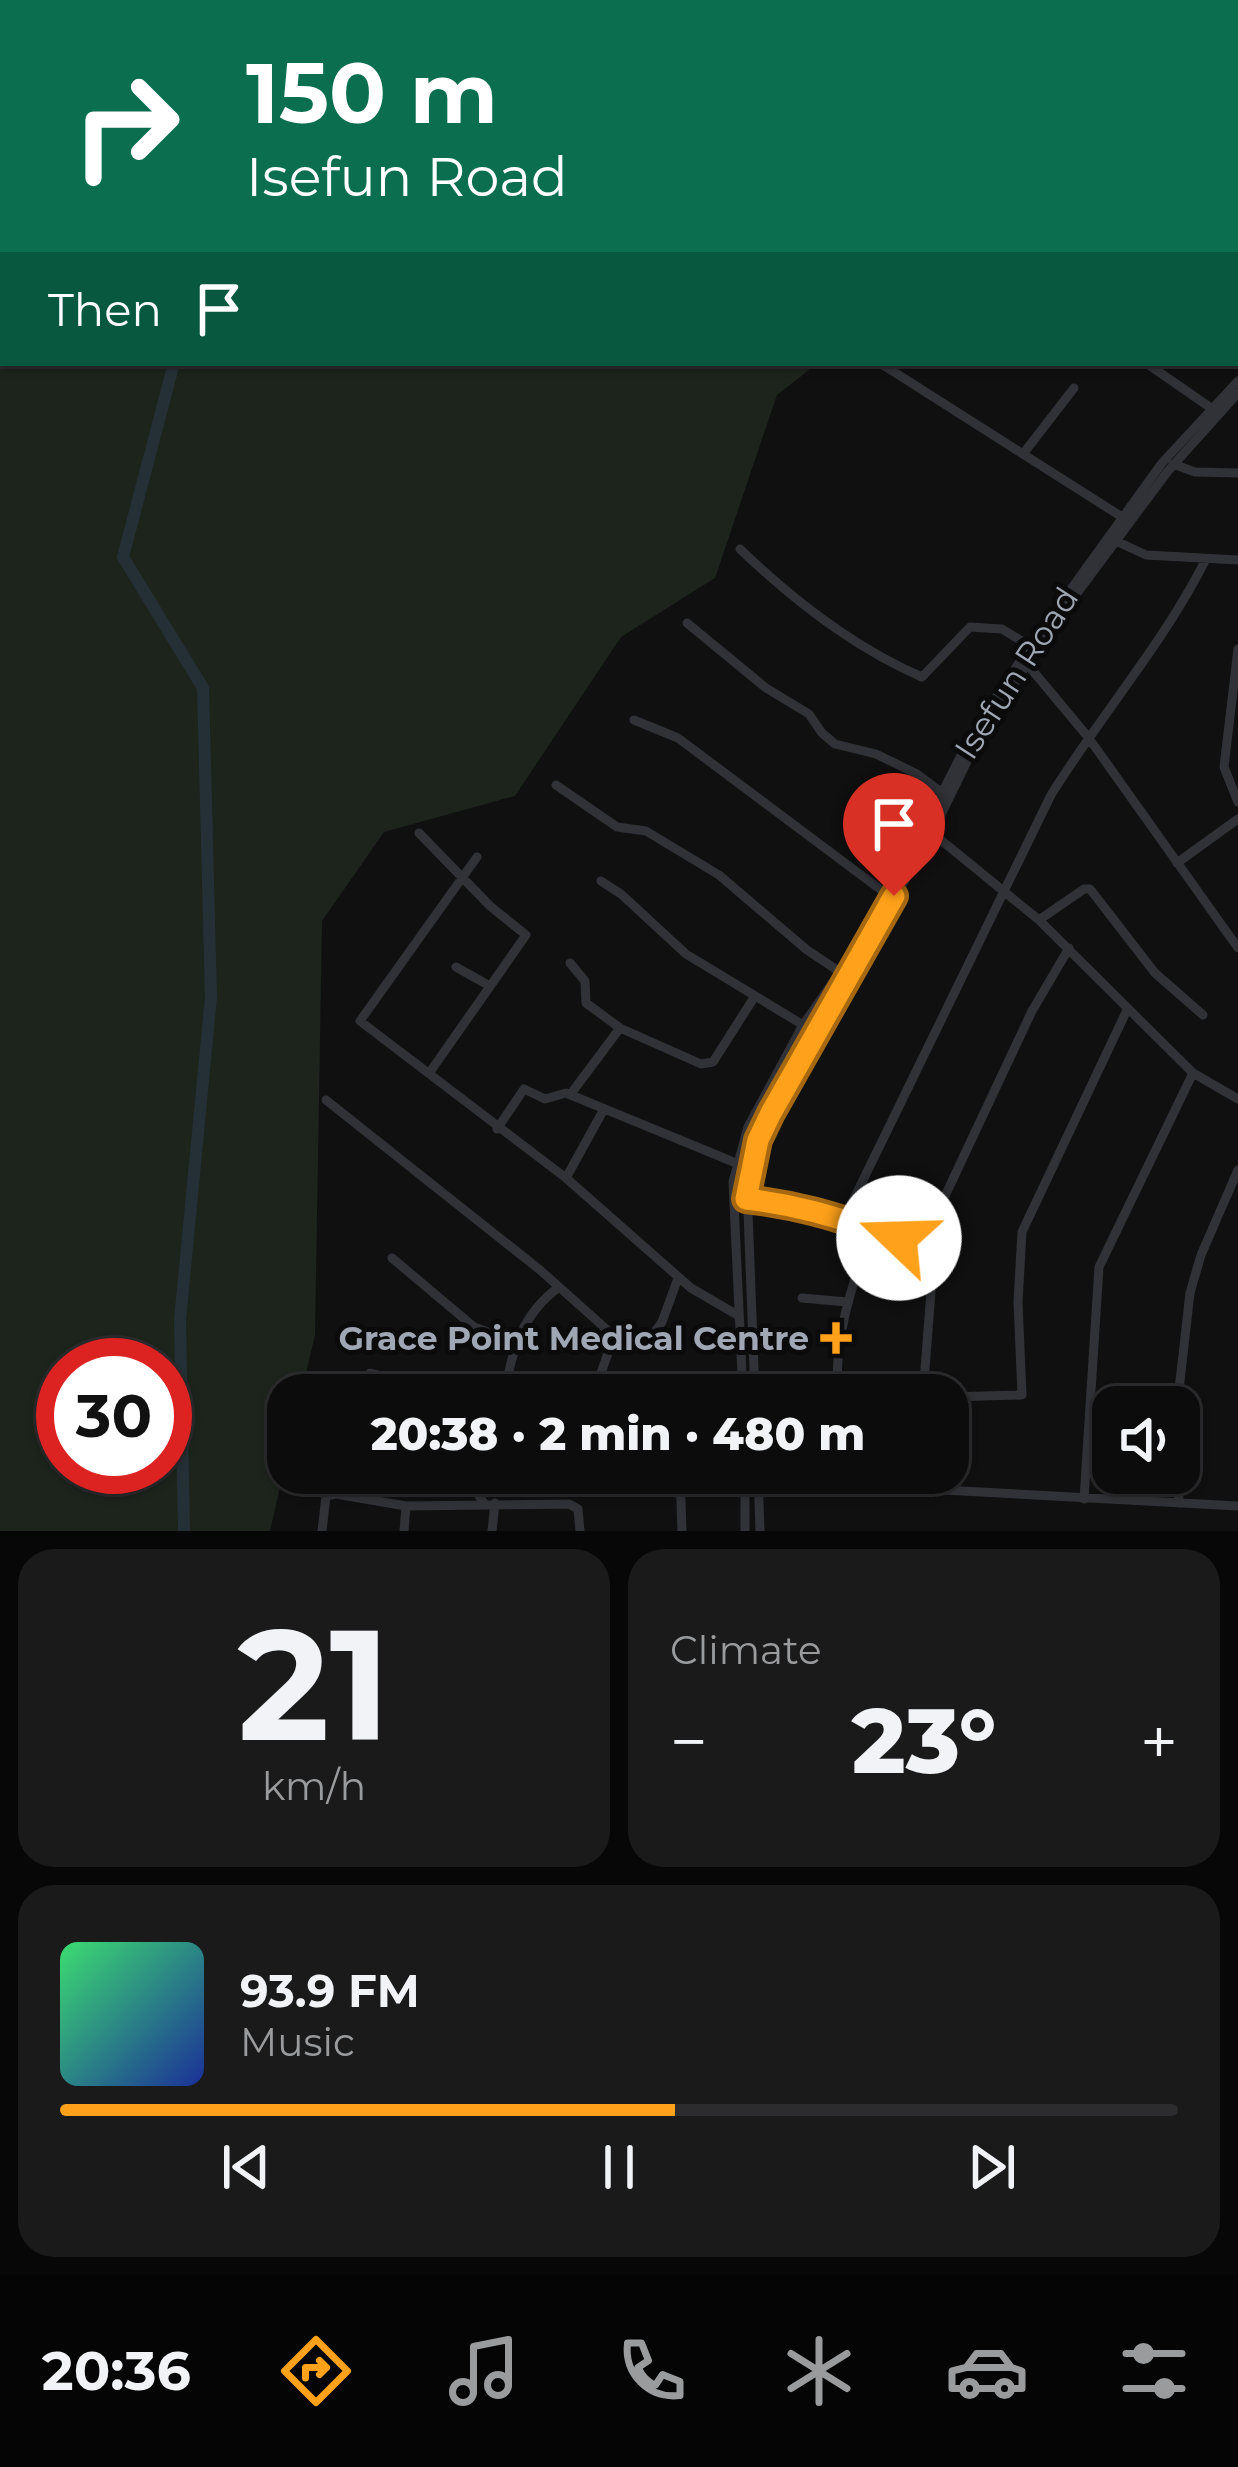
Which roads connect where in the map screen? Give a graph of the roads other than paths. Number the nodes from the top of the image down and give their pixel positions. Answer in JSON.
{"nodes":[{"id":1,"x":885,"y":366,"type":"edge"},
{"id":2,"x":1150,"y":366,"type":"edge"},
{"id":3,"x":1238,"y":381,"type":"edge"},
{"id":4,"x":1074,"y":388,"type":"dead end"},
{"id":5,"x":1238,"y":394,"type":"edge"},
{"id":6,"x":1211,"y":408,"type":"junction"},
{"id":7,"x":1023,"y":454,"type":"junction"},
{"id":8,"x":1173,"y":464,"type":"junction"},
{"id":9,"x":1238,"y":473,"type":"edge"},
{"id":10,"x":1122,"y":517,"type":"junction"},
{"id":11,"x":1116,"y":541,"type":"junction"},
{"id":12,"x":740,"y":549,"type":"dead end"},
{"id":13,"x":1238,"y":560,"type":"edge"},
{"id":14,"x":1205,"y":561,"type":"junction"},
{"id":15,"x":687,"y":623,"type":"dead end"},
{"id":16,"x":1030,"y":646,"type":"junction"},
{"id":17,"x":1238,"y":649,"type":"edge"},
{"id":18,"x":1028,"y":665,"type":"junction"},
{"id":19,"x":634,"y":720,"type":"dead end"},
{"id":20,"x":1088,"y":737,"type":"junction"},
{"id":21,"x":556,"y":784,"type":"dead end"},
{"id":22,"x":941,"y":792,"type":"junction"},
{"id":23,"x":1238,"y":802,"type":"edge"},
{"id":24,"x":1238,"y":819,"type":"edge"},
{"id":25,"x":928,"y":829,"type":"junction"},
{"id":26,"x":419,"y":833,"type":"dead end"},
{"id":27,"x":477,"y":857,"type":"dead end"},
{"id":28,"x":1177,"y":863,"type":"junction"},
{"id":29,"x":460,"y":877,"type":"junction"},
{"id":30,"x":601,"y":881,"type":"dead end"},
{"id":31,"x":886,"y":892,"type":"junction"},
{"id":32,"x":1001,"y":892,"type":"junction"},
{"id":33,"x":1039,"y":920,"type":"junction"},
{"id":34,"x":1069,"y":948,"type":"junction"},
{"id":35,"x":1238,"y":948,"type":"edge"},
{"id":36,"x":570,"y":963,"type":"dead end"},
{"id":37,"x":455,"y":967,"type":"dead end"},
{"id":38,"x":840,"y":973,"type":"junction"},
{"id":39,"x":488,"y":986,"type":"junction"},
{"id":40,"x":755,"y":996,"type":"junction"},
{"id":41,"x":1127,"y":1010,"type":"junction"},
{"id":42,"x":1203,"y":1015,"type":"dead end"},
{"id":43,"x":803,"y":1024,"type":"junction"},
{"id":44,"x":620,"y":1028,"type":"junction"},
{"id":45,"x":430,"y":1072,"type":"junction"},
{"id":46,"x":1193,"y":1073,"type":"junction"},
{"id":47,"x":570,"y":1095,"type":"junction"},
{"id":48,"x":326,"y":1100,"type":"dead end"},
{"id":49,"x":1238,"y":1100,"type":"edge"},
{"id":50,"x":604,"y":1109,"type":"junction"},
{"id":51,"x":496,"y":1129,"type":"junction"},
{"id":52,"x":736,"y":1163,"type":"junction"},
{"id":53,"x":1238,"y":1170,"type":"edge"},
{"id":54,"x":566,"y":1178,"type":"junction"},
{"id":55,"x":746,"y":1199,"type":"junction"},
{"id":56,"x":845,"y":1217,"type":"junction"},
{"id":57,"x":872,"y":1227,"type":"junction"},
{"id":58,"x":932,"y":1247,"type":"junction"},
{"id":59,"x":392,"y":1258,"type":"dead end"},
{"id":60,"x":677,"y":1284,"type":"junction"},
{"id":61,"x":559,"y":1287,"type":"junction"},
{"id":62,"x":802,"y":1298,"type":"dead end"},
{"id":63,"x":847,"y":1302,"type":"junction"},
{"id":64,"x":739,"y":1316,"type":"junction"},
{"id":65,"x":614,"y":1336,"type":"junction"},
{"id":66,"x":516,"y":1342,"type":"junction"},
{"id":67,"x":370,"y":1373,"type":"dead end"},
{"id":68,"x":374,"y":1374,"type":"edge"},
{"id":69,"x":509,"y":1374,"type":"edge"},
{"id":70,"x":601,"y":1374,"type":"edge"},
{"id":71,"x":742,"y":1374,"type":"edge"},
{"id":72,"x":753,"y":1374,"type":"edge"},
{"id":73,"x":839,"y":1374,"type":"edge"},
{"id":74,"x":925,"y":1374,"type":"edge"},
{"id":75,"x":1179,"y":1386,"type":"edge"},
{"id":76,"x":969,"y":1396,"type":"edge"},
{"id":77,"x":969,"y":1492,"type":"edge"},
{"id":78,"x":482,"y":1494,"type":"edge"},
{"id":79,"x":681,"y":1494,"type":"edge"},
{"id":80,"x":745,"y":1494,"type":"edge"},
{"id":81,"x":759,"y":1494,"type":"edge"},
{"id":82,"x":1179,"y":1494,"type":"edge"},
{"id":83,"x":1084,"y":1499,"type":"junction"},
{"id":84,"x":490,"y":1503,"type":"junction"},
{"id":85,"x":1179,"y":1503,"type":"junction"},
{"id":86,"x":406,"y":1506,"type":"junction"},
{"id":87,"x":1238,"y":1506,"type":"edge"},
{"id":88,"x":322,"y":1531,"type":"edge"},
{"id":89,"x":404,"y":1531,"type":"edge"},
{"id":90,"x":493,"y":1531,"type":"edge"},
{"id":91,"x":580,"y":1531,"type":"edge"},
{"id":92,"x":682,"y":1531,"type":"edge"},
{"id":93,"x":745,"y":1531,"type":"edge"},
{"id":94,"x":760,"y":1531,"type":"edge"}],
"edges":[{"from":1,"to":7,"type":"street"},
{"from":2,"to":6,"type":"street"},
{"from":3,"to":6,"type":"street","name":"Isefun Road"},
{"from":4,"to":7,"type":"street"},
{"from":5,"to":8,"type":"street","name":"Isefun Road"},
{"from":6,"to":10,"type":"street","name":"Isefun Road"},
{"from":7,"to":10,"type":"street"},
{"from":8,"to":9,"type":"street"},
{"from":8,"to":11,"type":"street","name":"Isefun Road"},
{"from":10,"to":16,"type":"street","name":"Isefun Road"},
{"from":11,"to":14,"type":"street"},
{"from":11,"to":18,"type":"street","name":"Isefun Road"},
{"from":12,"to":16,"type":"street"},
{"from":13,"to":14,"type":"street"},
{"from":14,"to":20,"type":"street"},
{"from":15,"to":22,"type":"street"},
{"from":16,"to":22,"type":"street","name":"Isefun Road"},
{"from":17,"to":23,"type":"street"},
{"from":18,"to":20,"type":"street"},
{"from":18,"to":25,"type":"street","name":"Isefun Road"},
{"from":19,"to":31,"type":"street"},
{"from":20,"to":28,"type":"street"},
{"from":20,"to":32,"type":"street"},
{"from":21,"to":38,"type":"street"},
{"from":22,"to":25,"type":"street","name":"Isefun Road"},
{"from":24,"to":28,"type":"street"},
{"from":25,"to":31,"type":"street","name":"Isefun Road"},
{"from":25,"to":32,"type":"street"},
{"from":25,"to":55,"type":"street","name":"Isefun Road"},
{"from":26,"to":29,"type":"street"},
{"from":27,"to":29,"type":"street"},
{"from":28,"to":35,"type":"street"},
{"from":29,"to":39,"type":"street"},
{"from":29,"to":45,"type":"street"},
{"from":30,"to":40,"type":"street"},
{"from":31,"to":38,"type":"street","name":"Isefun Road"},
{"from":32,"to":33,"type":"street"},
{"from":32,"to":56,"type":"street"},
{"from":33,"to":34,"type":"street"},
{"from":33,"to":42,"type":"street"},
{"from":34,"to":41,"type":"street"},
{"from":34,"to":58,"type":"street"},
{"from":36,"to":44,"type":"street"},
{"from":37,"to":39,"type":"street"},
{"from":38,"to":43,"type":"street","name":"Isefun Road"},
{"from":39,"to":45,"type":"street"},
{"from":40,"to":43,"type":"street"},
{"from":40,"to":44,"type":"street"},
{"from":41,"to":46,"type":"street"},
{"from":41,"to":76,"type":"street"},
{"from":43,"to":52,"type":"street","name":"Isefun Road"},
{"from":44,"to":47,"type":"street"},
{"from":45,"to":51,"type":"street"},
{"from":46,"to":49,"type":"street"},
{"from":46,"to":83,"type":"street"},
{"from":47,"to":50,"type":"street"},
{"from":47,"to":51,"type":"street"},
{"from":48,"to":61,"type":"street"},
{"from":50,"to":52,"type":"street"},
{"from":50,"to":54,"type":"street"},
{"from":51,"to":54,"type":"street"},
{"from":52,"to":64,"type":"street","name":"Isefun Road"},
{"from":53,"to":75,"type":"street"},
{"from":54,"to":60,"type":"street"},
{"from":55,"to":56,"type":"street"},
{"from":55,"to":72,"type":"street","name":"Isefun Road"},
{"from":56,"to":57,"type":"street"},
{"from":57,"to":58,"type":"street"},
{"from":57,"to":63,"type":"street"},
{"from":58,"to":74,"type":"street"},
{"from":59,"to":66,"type":"street"},
{"from":60,"to":64,"type":"street"},
{"from":60,"to":65,"type":"street"},
{"from":61,"to":65,"type":"street"},
{"from":61,"to":66,"type":"street"},
{"from":62,"to":63,"type":"street"},
{"from":63,"to":73,"type":"street"},
{"from":64,"to":71,"type":"street","name":"Isefun Road"},
{"from":65,"to":70,"type":"street"},
{"from":66,"to":69,"type":"street"},
{"from":67,"to":68,"type":"street"},
{"from":77,"to":83,"type":"street"},
{"from":78,"to":84,"type":"street"},
{"from":79,"to":92,"type":"street"},
{"from":80,"to":93,"type":"street"},
{"from":81,"to":94,"type":"street"},
{"from":82,"to":85,"type":"street"},
{"from":83,"to":85,"type":"street"},
{"from":84,"to":86,"type":"street"},
{"from":84,"to":90,"type":"street"},
{"from":84,"to":91,"type":"street"},
{"from":85,"to":87,"type":"street"},
{"from":86,"to":88,"type":"street"},
{"from":86,"to":89,"type":"street"}]}
